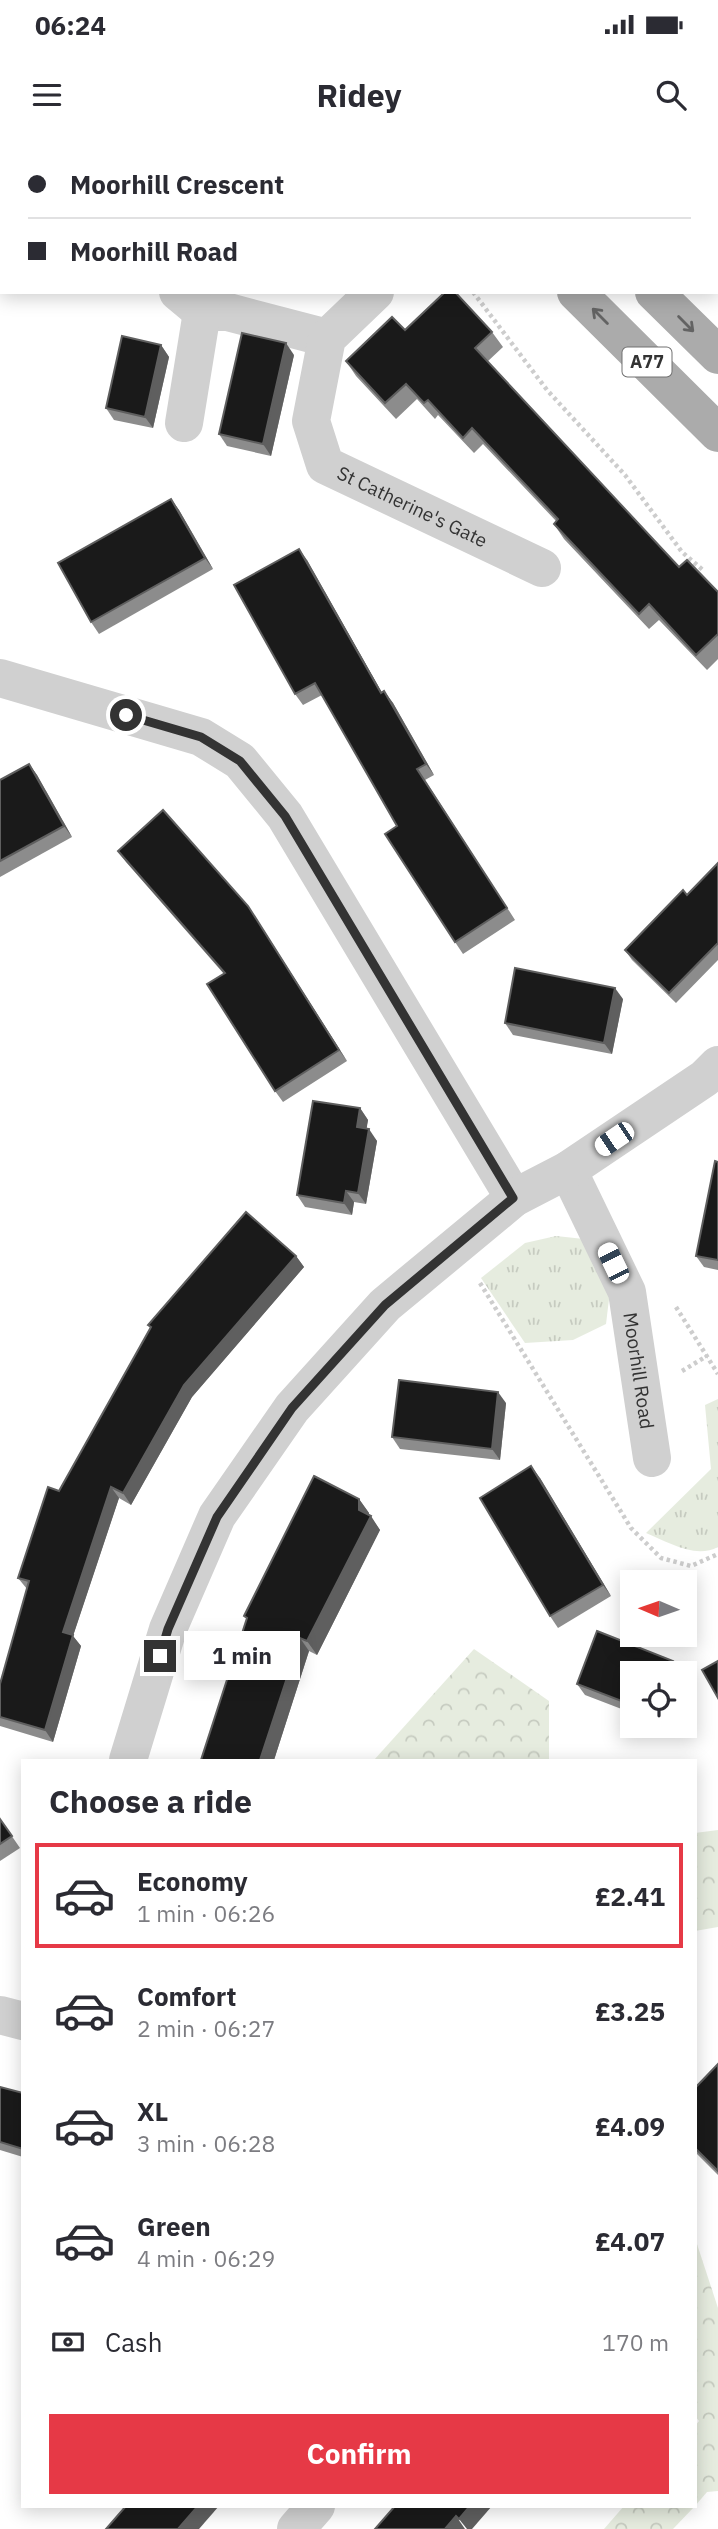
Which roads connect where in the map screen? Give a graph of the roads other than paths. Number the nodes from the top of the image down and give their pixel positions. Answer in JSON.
{"nodes":[{"id":1,"x":373,"y":294,"type":"edge"},
{"id":2,"x":578,"y":294,"type":"edge"},
{"id":3,"x":656,"y":294,"type":"edge"},
{"id":4,"x":190,"y":302,"type":"edge"},
{"id":5,"x":327,"y":338,"type":"junction"},
{"id":6,"x":718,"y":355,"type":"edge"},
{"id":7,"x":184,"y":423,"type":"dead end"},
{"id":8,"x":718,"y":433,"type":"edge"},
{"id":9,"x":542,"y":568,"type":"dead end"},
{"id":10,"x":0,"y":678,"type":"edge"},
{"id":11,"x":718,"y":1065,"type":"edge"},
{"id":12,"x":568,"y":1170,"type":"junction"},
{"id":13,"x":513,"y":1198,"type":"junction"},
{"id":14,"x":652,"y":1458,"type":"dead end"},
{"id":15,"x":128,"y":1759,"type":"edge"},
{"id":16,"x":0,"y":2015,"type":"edge"},
{"id":17,"x":21,"y":2020,"type":"edge"},
{"id":18,"x":314,"y":2508,"type":"edge"},
{"id":19,"x":296,"y":2529,"type":"edge"}],
"edges":[{"from":1,"to":5,"type":"street"},
{"from":8,"to":2,"type":"main road","number":"A77","one_way":true},
{"from":3,"to":6,"type":"main road","number":"A77","one_way":true},
{"from":4,"to":5,"type":"street"},
{"from":4,"to":7,"type":"street"},
{"from":5,"to":9,"type":"street","name":"St Catherine's Gate"},
{"from":10,"to":13,"type":"street"},
{"from":11,"to":12,"type":"street"},
{"from":12,"to":13,"type":"street"},
{"from":12,"to":14,"type":"street","name":"Moorhill Road"},
{"from":13,"to":15,"type":"street"},
{"from":16,"to":17,"type":"street"},
{"from":18,"to":19,"type":"street"}]}
